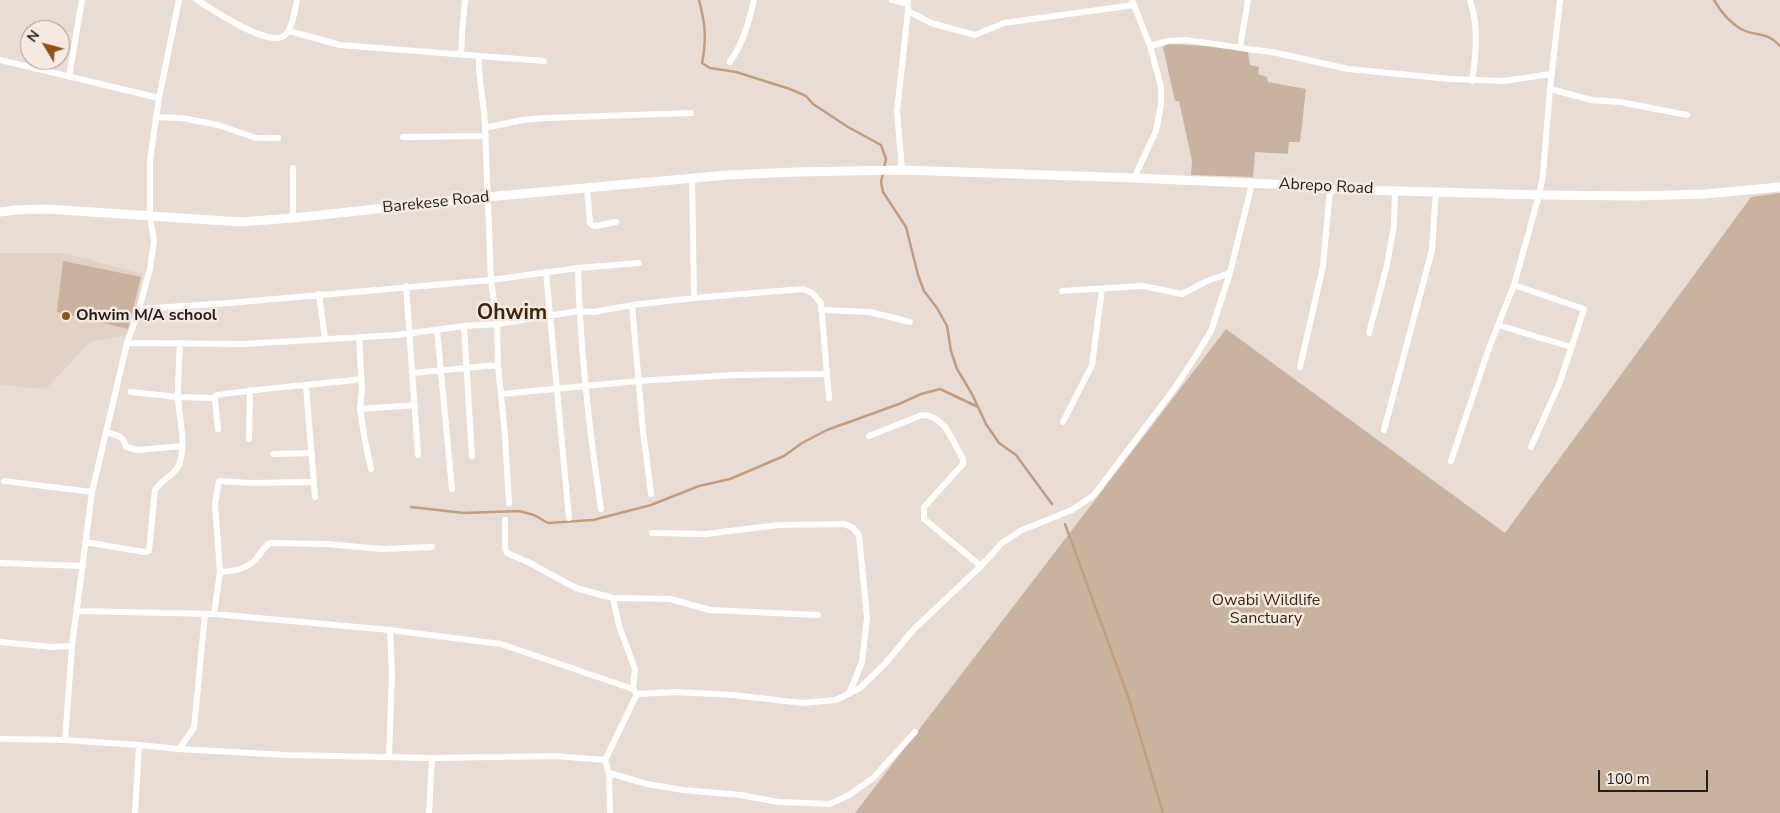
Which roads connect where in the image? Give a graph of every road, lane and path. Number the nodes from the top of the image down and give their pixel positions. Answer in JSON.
{"nodes":[{"id":1,"x":82,"y":0,"type":"edge"},
{"id":2,"x":179,"y":0,"type":"edge"},
{"id":3,"x":197,"y":0,"type":"edge"},
{"id":4,"x":297,"y":0,"type":"edge"},
{"id":5,"x":465,"y":0,"type":"edge"},
{"id":6,"x":754,"y":0,"type":"edge"},
{"id":7,"x":892,"y":0,"type":"edge"},
{"id":8,"x":1248,"y":0,"type":"edge"},
{"id":9,"x":1470,"y":0,"type":"edge"},
{"id":10,"x":1560,"y":0,"type":"edge"},
{"id":11,"x":1133,"y":3,"type":"edge"},
{"id":12,"x":908,"y":5,"type":"edge"},
{"id":13,"x":289,"y":31,"type":"junction"},
{"id":14,"x":1150,"y":46,"type":"junction"},
{"id":15,"x":1240,"y":47,"type":"junction"},
{"id":16,"x":461,"y":55,"type":"junction"},
{"id":17,"x":479,"y":58,"type":"junction"},
{"id":18,"x":0,"y":60,"type":"edge"},
{"id":19,"x":544,"y":62,"type":"dead end"},
{"id":20,"x":730,"y":62,"type":"dead end"},
{"id":21,"x":1552,"y":74,"type":"junction"},
{"id":22,"x":69,"y":77,"type":"junction"},
{"id":23,"x":1472,"y":80,"type":"junction"},
{"id":24,"x":1550,"y":89,"type":"junction"},
{"id":25,"x":159,"y":98,"type":"junction"},
{"id":26,"x":690,"y":113,"type":"dead end"},
{"id":27,"x":1687,"y":115,"type":"dead end"},
{"id":28,"x":156,"y":117,"type":"junction"},
{"id":29,"x":486,"y":132,"type":"junction"},
{"id":30,"x":403,"y":137,"type":"dead end"},
{"id":31,"x":278,"y":138,"type":"dead end"},
{"id":32,"x":293,"y":168,"type":"dead end"},
{"id":33,"x":902,"y":170,"type":"junction"},
{"id":34,"x":873,"y":171,"type":"joint"},
{"id":35,"x":692,"y":178,"type":"junction"},
{"id":36,"x":1134,"y":178,"type":"junction"},
{"id":37,"x":1252,"y":184,"type":"junction"},
{"id":38,"x":1780,"y":187,"type":"edge"},
{"id":39,"x":587,"y":188,"type":"junction"},
{"id":40,"x":1330,"y":189,"type":"junction"},
{"id":41,"x":1395,"y":190,"type":"junction"},
{"id":42,"x":1436,"y":192,"type":"junction"},
{"id":43,"x":1539,"y":196,"type":"junction"},
{"id":44,"x":487,"y":197,"type":"junction"},
{"id":45,"x":0,"y":212,"type":"edge"},
{"id":46,"x":150,"y":217,"type":"junction"},
{"id":47,"x":294,"y":218,"type":"junction"},
{"id":48,"x":616,"y":222,"type":"dead end"},
{"id":49,"x":640,"y":263,"type":"dead end"},
{"id":50,"x":578,"y":268,"type":"junction"},
{"id":51,"x":546,"y":272,"type":"junction"},
{"id":52,"x":1230,"y":273,"type":"junction"},
{"id":53,"x":490,"y":280,"type":"junction"},
{"id":54,"x":1514,"y":285,"type":"junction"},
{"id":55,"x":406,"y":286,"type":"junction"},
{"id":56,"x":1102,"y":288,"type":"junction"},
{"id":57,"x":1062,"y":290,"type":"dead end"},
{"id":58,"x":319,"y":294,"type":"junction"},
{"id":59,"x":694,"y":298,"type":"junction"},
{"id":60,"x":632,"y":305,"type":"junction"},
{"id":61,"x":139,"y":309,"type":"junction"},
{"id":62,"x":822,"y":310,"type":"junction"},
{"id":63,"x":579,"y":311,"type":"junction"},
{"id":64,"x":549,"y":316,"type":"junction"},
{"id":65,"x":910,"y":322,"type":"dead end"},
{"id":66,"x":497,"y":324,"type":"junction"},
{"id":67,"x":1498,"y":325,"type":"junction"},
{"id":68,"x":464,"y":326,"type":"junction"},
{"id":69,"x":437,"y":330,"type":"junction"},
{"id":70,"x":1369,"y":332,"type":"dead end"},
{"id":71,"x":410,"y":334,"type":"junction"},
{"id":72,"x":359,"y":337,"type":"junction"},
{"id":73,"x":324,"y":338,"type":"junction"},
{"id":74,"x":127,"y":343,"type":"junction"},
{"id":75,"x":180,"y":343,"type":"junction"},
{"id":76,"x":1571,"y":347,"type":"junction"},
{"id":77,"x":498,"y":365,"type":"junction"},
{"id":78,"x":468,"y":367,"type":"junction"},
{"id":79,"x":1300,"y":367,"type":"dead end"},
{"id":80,"x":441,"y":370,"type":"junction"},
{"id":81,"x":412,"y":373,"type":"junction"},
{"id":82,"x":827,"y":374,"type":"junction"},
{"id":83,"x":361,"y":379,"type":"junction"},
{"id":84,"x":638,"y":381,"type":"junction"},
{"id":85,"x":306,"y":386,"type":"junction"},
{"id":86,"x":586,"y":386,"type":"junction"},
{"id":87,"x":250,"y":390,"type":"junction"},
{"id":88,"x":557,"y":390,"type":"junction"},
{"id":89,"x":132,"y":392,"type":"dead end"},
{"id":90,"x":501,"y":394,"type":"junction"},
{"id":91,"x":178,"y":397,"type":"junction"},
{"id":92,"x":214,"y":398,"type":"junction"},
{"id":93,"x":829,"y":398,"type":"dead end"},
{"id":94,"x":414,"y":404,"type":"junction"},
{"id":95,"x":360,"y":409,"type":"junction"},
{"id":96,"x":1063,"y":422,"type":"dead end"},
{"id":97,"x":218,"y":429,"type":"dead end"},
{"id":98,"x":1384,"y":430,"type":"dead end"},
{"id":99,"x":106,"y":432,"type":"junction"},
{"id":100,"x":869,"y":436,"type":"dead end"},
{"id":101,"x":249,"y":439,"type":"dead end"},
{"id":102,"x":182,"y":446,"type":"junction"},
{"id":103,"x":1530,"y":447,"type":"dead end"},
{"id":104,"x":312,"y":453,"type":"junction"},
{"id":105,"x":273,"y":454,"type":"dead end"},
{"id":106,"x":418,"y":455,"type":"dead end"},
{"id":107,"x":472,"y":456,"type":"dead end"},
{"id":108,"x":1451,"y":461,"type":"dead end"},
{"id":109,"x":371,"y":469,"type":"dead end"},
{"id":110,"x":4,"y":481,"type":"dead end"},
{"id":111,"x":314,"y":482,"type":"junction"},
{"id":112,"x":452,"y":489,"type":"dead end"},
{"id":113,"x":92,"y":492,"type":"junction"},
{"id":114,"x":651,"y":494,"type":"dead end"},
{"id":115,"x":315,"y":497,"type":"dead end"},
{"id":116,"x":509,"y":503,"type":"dead end"},
{"id":117,"x":601,"y":508,"type":"dead end"},
{"id":118,"x":569,"y":518,"type":"dead end"},
{"id":119,"x":506,"y":520,"type":"dead end"},
{"id":120,"x":652,"y":533,"type":"dead end"},
{"id":121,"x":85,"y":542,"type":"junction"},
{"id":122,"x":432,"y":547,"type":"dead end"},
{"id":123,"x":0,"y":564,"type":"edge"},
{"id":124,"x":83,"y":566,"type":"junction"},
{"id":125,"x":981,"y":566,"type":"junction"},
{"id":126,"x":220,"y":572,"type":"junction"},
{"id":127,"x":613,"y":598,"type":"junction"},
{"id":128,"x":77,"y":611,"type":"junction"},
{"id":129,"x":205,"y":614,"type":"junction"},
{"id":130,"x":214,"y":614,"type":"junction"},
{"id":131,"x":818,"y":615,"type":"dead end"},
{"id":132,"x":390,"y":630,"type":"junction"},
{"id":133,"x":0,"y":642,"type":"edge"},
{"id":134,"x":72,"y":646,"type":"junction"},
{"id":135,"x":635,"y":692,"type":"junction"},
{"id":136,"x":849,"y":694,"type":"junction"},
{"id":137,"x":915,"y":732,"type":"dead end"},
{"id":138,"x":0,"y":739,"type":"edge"},
{"id":139,"x":65,"y":740,"type":"junction"},
{"id":140,"x":139,"y":745,"type":"junction"},
{"id":141,"x":179,"y":749,"type":"junction"},
{"id":142,"x":389,"y":757,"type":"junction"},
{"id":143,"x":432,"y":758,"type":"junction"},
{"id":144,"x":605,"y":760,"type":"junction"},
{"id":145,"x":609,"y":773,"type":"junction"},
{"id":146,"x":135,"y":813,"type":"edge"},
{"id":147,"x":429,"y":813,"type":"edge"},
{"id":148,"x":610,"y":813,"type":"edge"}],
"edges":[{"from":1,"to":22,"type":"street"},
{"from":2,"to":25,"type":"street"},
{"from":3,"to":13,"type":"street"},
{"from":4,"to":13,"type":"street"},
{"from":5,"to":16,"type":"street"},
{"from":6,"to":20,"type":"street"},
{"from":7,"to":12,"type":"street"},
{"from":8,"to":15,"type":"street"},
{"from":9,"to":23,"type":"street"},
{"from":10,"to":21,"type":"street"},
{"from":11,"to":12,"type":"street"},
{"from":11,"to":14,"type":"street"},
{"from":12,"to":33,"type":"street"},
{"from":13,"to":16,"type":"street"},
{"from":14,"to":15,"type":"street"},
{"from":14,"to":36,"type":"street"},
{"from":15,"to":23,"type":"street"},
{"from":16,"to":17,"type":"street"},
{"from":17,"to":19,"type":"street"},
{"from":17,"to":29,"type":"street"},
{"from":18,"to":22,"type":"street"},
{"from":21,"to":23,"type":"street"},
{"from":21,"to":24,"type":"street"},
{"from":22,"to":25,"type":"street"},
{"from":24,"to":27,"type":"street"},
{"from":24,"to":43,"type":"street"},
{"from":25,"to":28,"type":"street"},
{"from":26,"to":29,"type":"street"},
{"from":28,"to":31,"type":"street"},
{"from":28,"to":46,"type":"street"},
{"from":29,"to":30,"type":"street"},
{"from":29,"to":44,"type":"street"},
{"from":32,"to":47,"type":"street"},
{"from":33,"to":34,"type":"main road","name":"Abrepo Road"},
{"from":33,"to":36,"type":"main road","name":"Abrepo Road"},
{"from":34,"to":35,"type":"main road","name":"Barekese Road"},
{"from":35,"to":39,"type":"main road","name":"Barekese Road"},
{"from":35,"to":59,"type":"street"},
{"from":36,"to":37,"type":"main road","name":"Abrepo Road"},
{"from":37,"to":40,"type":"main road","name":"Abrepo Road"},
{"from":37,"to":52,"type":"street"},
{"from":38,"to":43,"type":"main road","name":"Abrepo Road"},
{"from":39,"to":44,"type":"main road","name":"Barekese Road"},
{"from":39,"to":48,"type":"street"},
{"from":40,"to":41,"type":"main road","name":"Abrepo Road"},
{"from":40,"to":79,"type":"street"},
{"from":41,"to":42,"type":"main road","name":"Abrepo Road"},
{"from":41,"to":70,"type":"street"},
{"from":42,"to":43,"type":"main road","name":"Abrepo Road"},
{"from":42,"to":98,"type":"street"},
{"from":43,"to":54,"type":"street"},
{"from":44,"to":47,"type":"main road","name":"Barekese Road"},
{"from":44,"to":53,"type":"street"},
{"from":45,"to":46,"type":"main road","name":"Barekese Road"},
{"from":46,"to":47,"type":"main road","name":"Barekese Road"},
{"from":46,"to":61,"type":"street"},
{"from":49,"to":50,"type":"street"},
{"from":50,"to":51,"type":"street"},
{"from":50,"to":63,"type":"street"},
{"from":51,"to":53,"type":"street"},
{"from":51,"to":64,"type":"street"},
{"from":52,"to":56,"type":"street"},
{"from":52,"to":125,"type":"street"},
{"from":53,"to":55,"type":"street"},
{"from":53,"to":66,"type":"street"},
{"from":54,"to":67,"type":"street"},
{"from":54,"to":76,"type":"street"},
{"from":55,"to":58,"type":"street"},
{"from":55,"to":71,"type":"street"},
{"from":56,"to":57,"type":"street"},
{"from":56,"to":96,"type":"street"},
{"from":58,"to":61,"type":"street"},
{"from":58,"to":73,"type":"street"},
{"from":59,"to":60,"type":"street"},
{"from":59,"to":62,"type":"street"},
{"from":60,"to":63,"type":"street"},
{"from":60,"to":84,"type":"street"},
{"from":61,"to":74,"type":"street"},
{"from":62,"to":65,"type":"street"},
{"from":62,"to":82,"type":"street"},
{"from":63,"to":64,"type":"street"},
{"from":63,"to":86,"type":"street"},
{"from":64,"to":66,"type":"street"},
{"from":64,"to":88,"type":"street"},
{"from":66,"to":68,"type":"street"},
{"from":66,"to":77,"type":"street"},
{"from":67,"to":76,"type":"street"},
{"from":67,"to":108,"type":"street"},
{"from":68,"to":69,"type":"street"},
{"from":68,"to":78,"type":"street"},
{"from":69,"to":71,"type":"street"},
{"from":69,"to":80,"type":"street"},
{"from":71,"to":72,"type":"street"},
{"from":71,"to":81,"type":"street"},
{"from":72,"to":73,"type":"street"},
{"from":72,"to":83,"type":"street"},
{"from":73,"to":75,"type":"street"},
{"from":74,"to":75,"type":"street"},
{"from":74,"to":99,"type":"street"},
{"from":75,"to":91,"type":"street"},
{"from":76,"to":103,"type":"street"},
{"from":77,"to":78,"type":"street"},
{"from":77,"to":90,"type":"street"},
{"from":78,"to":80,"type":"street"},
{"from":78,"to":107,"type":"street"},
{"from":80,"to":81,"type":"street"},
{"from":80,"to":112,"type":"street"},
{"from":81,"to":94,"type":"street"},
{"from":82,"to":84,"type":"street"},
{"from":82,"to":93,"type":"street"},
{"from":83,"to":85,"type":"street"},
{"from":83,"to":95,"type":"street"},
{"from":84,"to":86,"type":"street"},
{"from":84,"to":114,"type":"street"},
{"from":85,"to":87,"type":"street"},
{"from":85,"to":104,"type":"street"},
{"from":86,"to":88,"type":"street"},
{"from":86,"to":117,"type":"street"},
{"from":87,"to":92,"type":"street"},
{"from":87,"to":101,"type":"street"},
{"from":88,"to":90,"type":"street"},
{"from":88,"to":118,"type":"street"},
{"from":89,"to":91,"type":"street"},
{"from":90,"to":116,"type":"street"},
{"from":91,"to":92,"type":"street"},
{"from":91,"to":102,"type":"street"},
{"from":92,"to":97,"type":"street"},
{"from":94,"to":95,"type":"street"},
{"from":94,"to":106,"type":"street"},
{"from":95,"to":109,"type":"street"},
{"from":99,"to":102,"type":"street"},
{"from":99,"to":113,"type":"street"},
{"from":100,"to":125,"type":"street"},
{"from":102,"to":121,"type":"street"},
{"from":104,"to":105,"type":"street"},
{"from":104,"to":111,"type":"street"},
{"from":110,"to":113,"type":"street"},
{"from":111,"to":115,"type":"street"},
{"from":111,"to":126,"type":"street"},
{"from":113,"to":121,"type":"street"},
{"from":119,"to":127,"type":"street"},
{"from":120,"to":136,"type":"street"},
{"from":121,"to":124,"type":"street"},
{"from":122,"to":126,"type":"street"},
{"from":123,"to":124,"type":"street"},
{"from":124,"to":128,"type":"street"},
{"from":125,"to":136,"type":"street"},
{"from":126,"to":130,"type":"street"},
{"from":127,"to":131,"type":"street"},
{"from":127,"to":135,"type":"street"},
{"from":128,"to":129,"type":"street"},
{"from":128,"to":134,"type":"street"},
{"from":129,"to":130,"type":"street"},
{"from":129,"to":141,"type":"street"},
{"from":130,"to":132,"type":"street"},
{"from":132,"to":135,"type":"street"},
{"from":132,"to":142,"type":"street"},
{"from":133,"to":134,"type":"street"},
{"from":134,"to":139,"type":"street"},
{"from":135,"to":136,"type":"street"},
{"from":135,"to":144,"type":"street"},
{"from":137,"to":145,"type":"street"},
{"from":138,"to":139,"type":"street"},
{"from":139,"to":140,"type":"street"},
{"from":140,"to":141,"type":"street"},
{"from":140,"to":146,"type":"street"},
{"from":141,"to":142,"type":"street"},
{"from":142,"to":143,"type":"street"},
{"from":143,"to":144,"type":"street"},
{"from":143,"to":147,"type":"street"},
{"from":144,"to":145,"type":"street"},
{"from":145,"to":148,"type":"street"}]}
